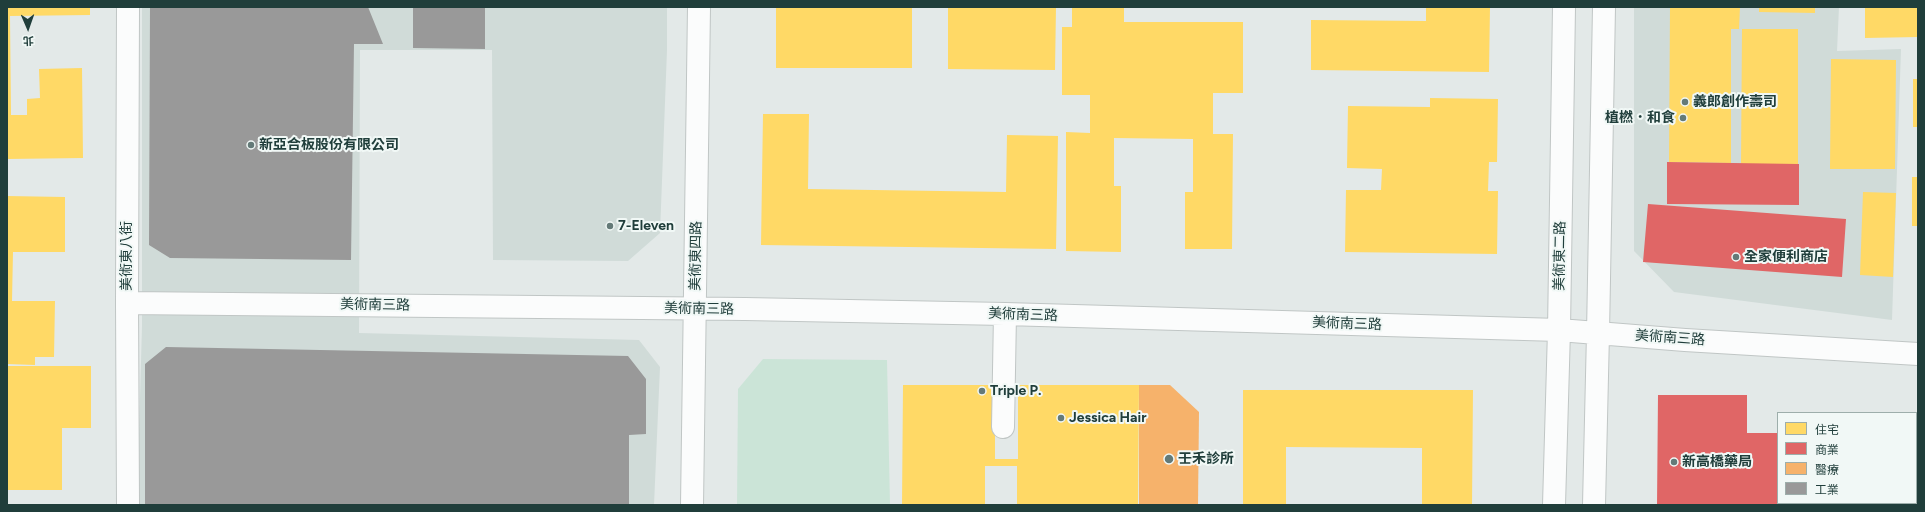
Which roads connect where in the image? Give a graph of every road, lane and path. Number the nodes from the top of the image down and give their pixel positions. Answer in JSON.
{"nodes":[{"id":1,"x":128,"y":7,"type":"edge"},
{"id":2,"x":699,"y":7,"type":"edge"},
{"id":3,"x":1564,"y":7,"type":"edge"},
{"id":4,"x":1604,"y":7,"type":"edge"},
{"id":5,"x":127,"y":303,"type":"junction"},
{"id":6,"x":695,"y":308,"type":"junction"},
{"id":7,"x":1005,"y":314,"type":"junction"},
{"id":8,"x":1559,"y":330,"type":"junction"},
{"id":9,"x":1598,"y":333,"type":"junction"},
{"id":10,"x":1918,"y":354,"type":"edge"},
{"id":11,"x":1003,"y":427,"type":"dead end"},
{"id":12,"x":128,"y":505,"type":"edge"},
{"id":13,"x":692,"y":505,"type":"edge"},
{"id":14,"x":1554,"y":505,"type":"edge"},
{"id":15,"x":1594,"y":505,"type":"edge"}],
"edges":[{"from":1,"to":5,"type":"street","name":"美術東八街"},
{"from":2,"to":6,"type":"street","name":"美術東四路"},
{"from":3,"to":8,"type":"street","name":"美術東二路"},
{"from":4,"to":9,"type":"street"},
{"from":5,"to":6,"type":"street","name":"美術南三路"},
{"from":5,"to":12,"type":"street","name":"美術東八街"},
{"from":6,"to":7,"type":"street","name":"美術南三路"},
{"from":6,"to":13,"type":"street","name":"美術東四路"},
{"from":7,"to":8,"type":"street","name":"美術南三路"},
{"from":7,"to":11,"type":"street"},
{"from":8,"to":9,"type":"street","name":"美術南三路"},
{"from":8,"to":14,"type":"street","name":"美術東二路"},
{"from":9,"to":10,"type":"street","name":"美術南三路"},
{"from":9,"to":15,"type":"street"}]}
